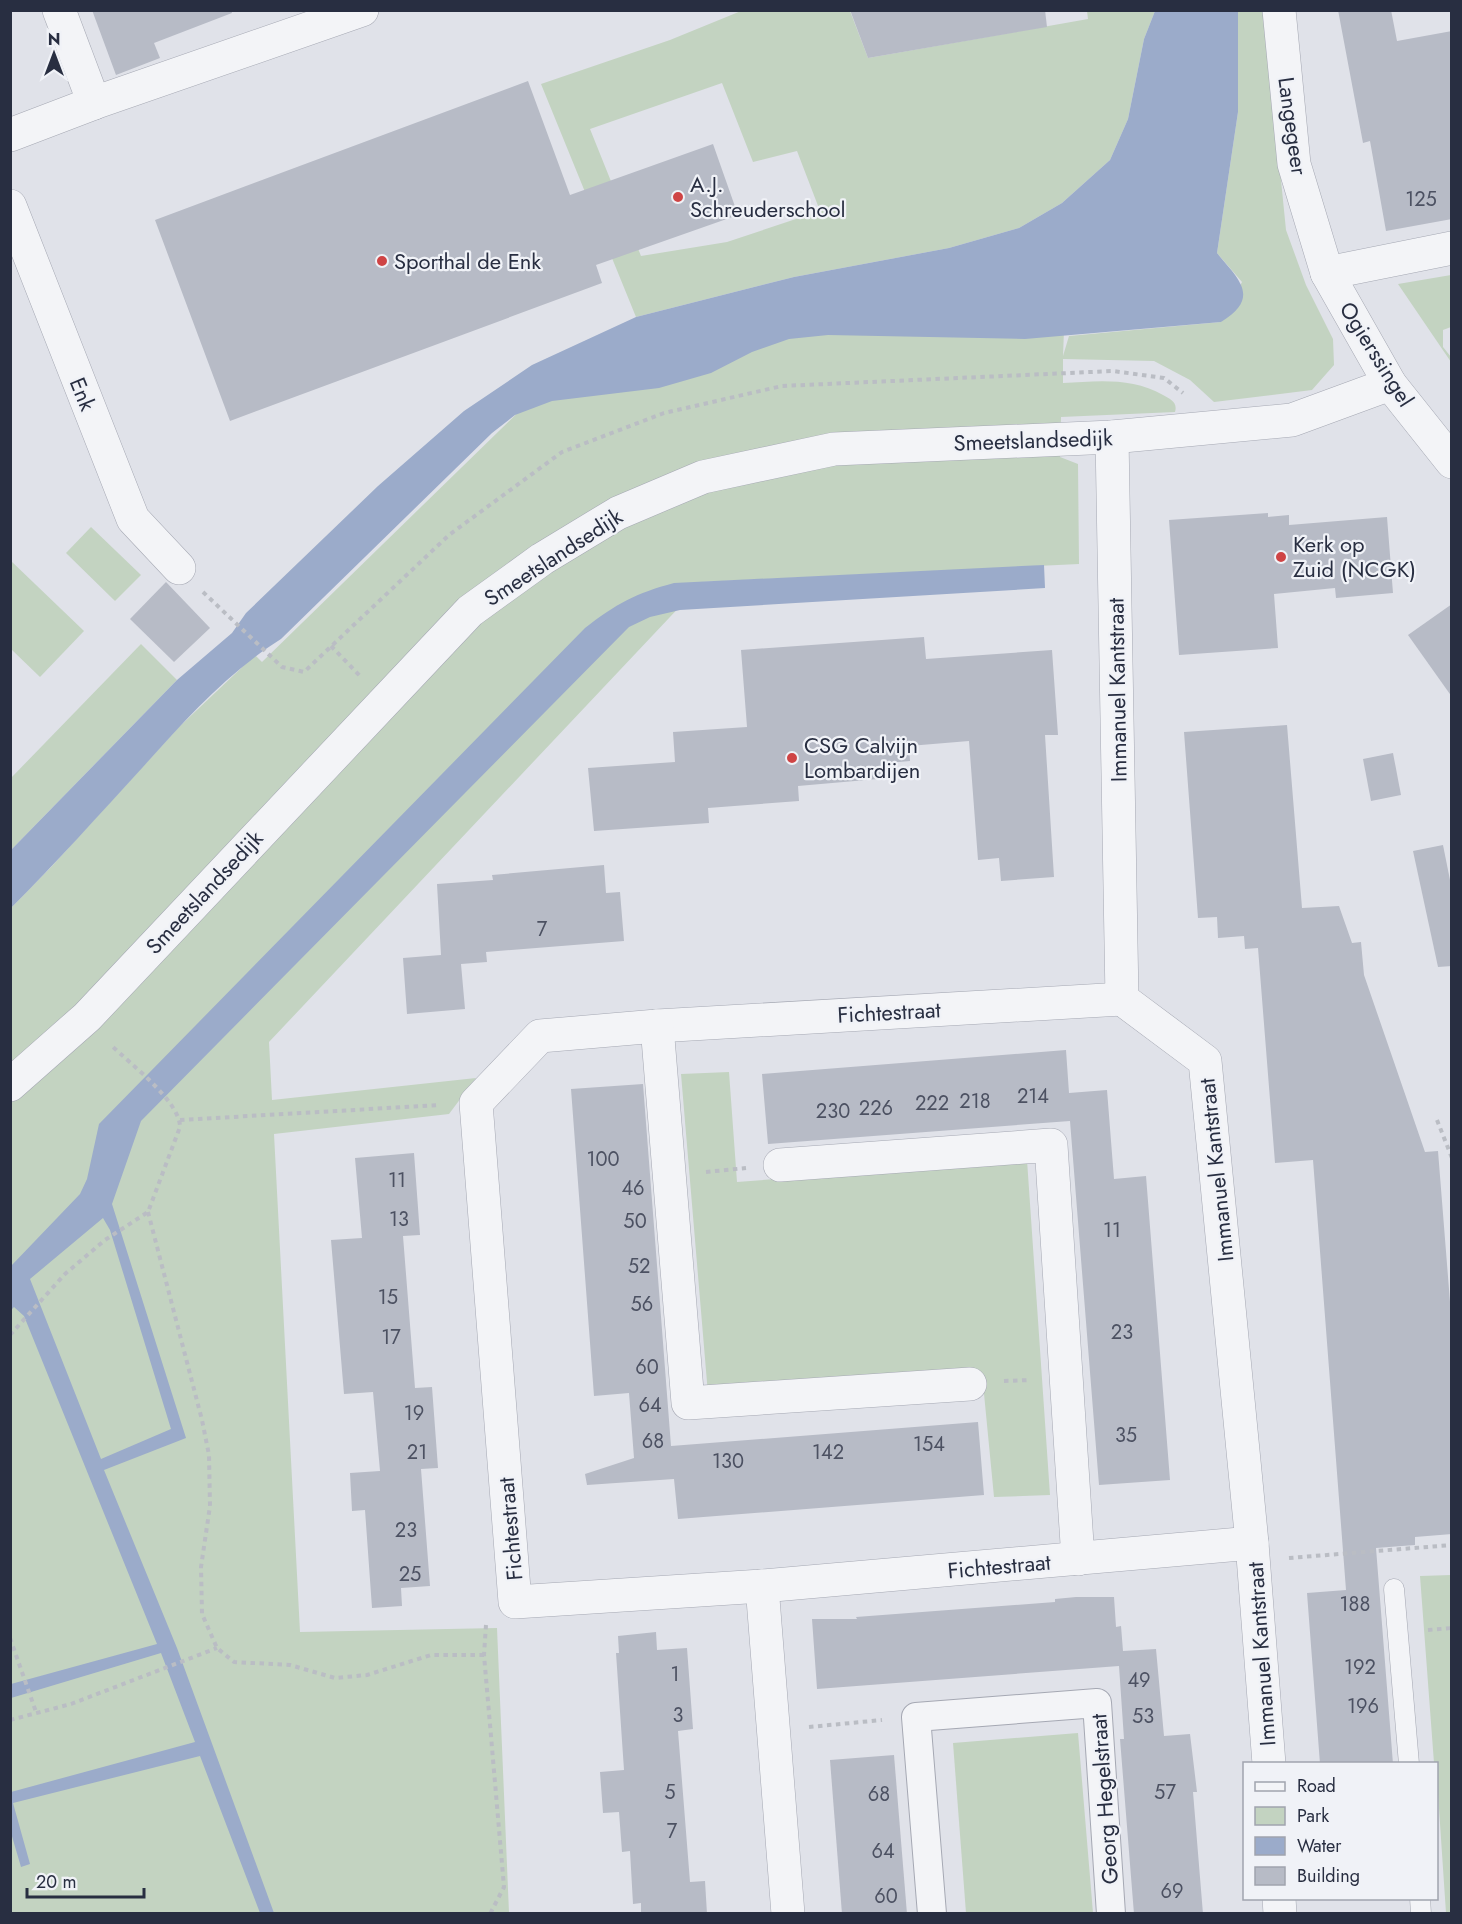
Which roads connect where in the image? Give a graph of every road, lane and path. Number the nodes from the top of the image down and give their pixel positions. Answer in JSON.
{"nodes":[{"id":1,"x":59,"y":10,"type":"edge"},
{"id":2,"x":362,"y":10,"type":"edge"},
{"id":3,"x":1279,"y":10,"type":"edge"},
{"id":4,"x":94,"y":103,"type":"junction"},
{"id":5,"x":10,"y":135,"type":"edge"},
{"id":6,"x":10,"y":206,"type":"edge"},
{"id":7,"x":1452,"y":248,"type":"edge"},
{"id":8,"x":1327,"y":273,"type":"junction"},
{"id":9,"x":1390,"y":384,"type":"junction"},
{"id":10,"x":1112,"y":437,"type":"junction"},
{"id":11,"x":1452,"y":462,"type":"edge"},
{"id":12,"x":179,"y":568,"type":"dead end"},
{"id":13,"x":222,"y":613,"type":"dead end"},
{"id":14,"x":282,"y":667,"type":"dead end"},
{"id":15,"x":1122,"y":999,"type":"junction"},
{"id":16,"x":657,"y":1026,"type":"junction"},
{"id":17,"x":111,"y":1046,"type":"dead end"},
{"id":18,"x":10,"y":1085,"type":"edge"},
{"id":19,"x":476,"y":1103,"type":"junction"},
{"id":20,"x":180,"y":1120,"type":"junction"},
{"id":21,"x":1437,"y":1120,"type":"dead end"},
{"id":22,"x":1452,"y":1158,"type":"edge"},
{"id":23,"x":780,"y":1165,"type":"joint"},
{"id":24,"x":671,"y":1175,"type":"junction"},
{"id":25,"x":148,"y":1212,"type":"junction"},
{"id":26,"x":10,"y":1335,"type":"edge"},
{"id":27,"x":1066,"y":1377,"type":"junction"},
{"id":28,"x":970,"y":1384,"type":"joint"},
{"id":29,"x":1252,"y":1543,"type":"junction"},
{"id":30,"x":1452,"y":1545,"type":"edge"},
{"id":31,"x":1078,"y":1559,"type":"junction"},
{"id":32,"x":762,"y":1586,"type":"junction"},
{"id":33,"x":1394,"y":1590,"type":"dead end"},
{"id":34,"x":515,"y":1602,"type":"junction"},
{"id":35,"x":10,"y":1638,"type":"edge"},
{"id":36,"x":217,"y":1648,"type":"junction"},
{"id":37,"x":484,"y":1655,"type":"junction"},
{"id":38,"x":36,"y":1712,"type":"junction"},
{"id":39,"x":916,"y":1717,"type":"junction"},
{"id":40,"x":10,"y":1720,"type":"edge"},
{"id":41,"x":773,"y":1731,"type":"junction"},
{"id":42,"x":1269,"y":1762,"type":"edge"},
{"id":43,"x":1409,"y":1762,"type":"edge"},
{"id":44,"x":490,"y":1914,"type":"edge"},
{"id":45,"x":788,"y":1914,"type":"edge"},
{"id":46,"x":932,"y":1914,"type":"edge"},
{"id":47,"x":1111,"y":1914,"type":"edge"}],
"edges":[{"from":1,"to":4,"type":"street"},
{"from":2,"to":4,"type":"street"},
{"from":3,"to":8,"type":"street","name":"Langegeer"},
{"from":4,"to":5,"type":"street"},
{"from":6,"to":12,"type":"street","name":"Enk"},
{"from":7,"to":8,"type":"street"},
{"from":8,"to":9,"type":"street","name":"Ogierssingel"},
{"from":9,"to":10,"type":"street","name":"Smeetslandsedijk"},
{"from":9,"to":11,"type":"street","name":"Ogierssingel"},
{"from":10,"to":15,"type":"street","name":"Immanuel Kantstraat"},
{"from":10,"to":18,"type":"street","name":"Smeetslandsedijk"},
{"from":13,"to":14,"type":"path"},
{"from":15,"to":16,"type":"street","name":"Fichtestraat"},
{"from":15,"to":29,"type":"street","name":"Immanuel Kantstraat"},
{"from":16,"to":19,"type":"street","name":"Fichtestraat"},
{"from":16,"to":24,"type":"street"},
{"from":17,"to":20,"type":"path"},
{"from":19,"to":20,"type":"path"},
{"from":19,"to":34,"type":"street","name":"Fichtestraat"},
{"from":20,"to":25,"type":"path"},
{"from":21,"to":22,"type":"path"},
{"from":23,"to":24,"type":"path"},
{"from":23,"to":27,"type":"street","name":"Fichtestraat"},
{"from":24,"to":28,"type":"street"},
{"from":25,"to":26,"type":"path"},
{"from":25,"to":36,"type":"path"},
{"from":27,"to":28,"type":"path"},
{"from":27,"to":31,"type":"street","name":"Fichtestraat"},
{"from":29,"to":30,"type":"path"},
{"from":29,"to":31,"type":"street","name":"Fichtestraat"},
{"from":29,"to":42,"type":"street","name":"Immanuel Kantstraat"},
{"from":31,"to":32,"type":"street","name":"Fichtestraat"},
{"from":32,"to":34,"type":"street","name":"Fichtestraat"},
{"from":32,"to":41,"type":"street"},
{"from":33,"to":43,"type":"lane"},
{"from":34,"to":37,"type":"path"},
{"from":35,"to":38,"type":"path"},
{"from":36,"to":37,"type":"path"},
{"from":36,"to":38,"type":"path"},
{"from":37,"to":44,"type":"path"},
{"from":38,"to":40,"type":"path"},
{"from":39,"to":41,"type":"path"},
{"from":39,"to":46,"type":"street"},
{"from":39,"to":47,"type":"street","name":"Georg Hegelstraat"},
{"from":41,"to":45,"type":"street"}]}
